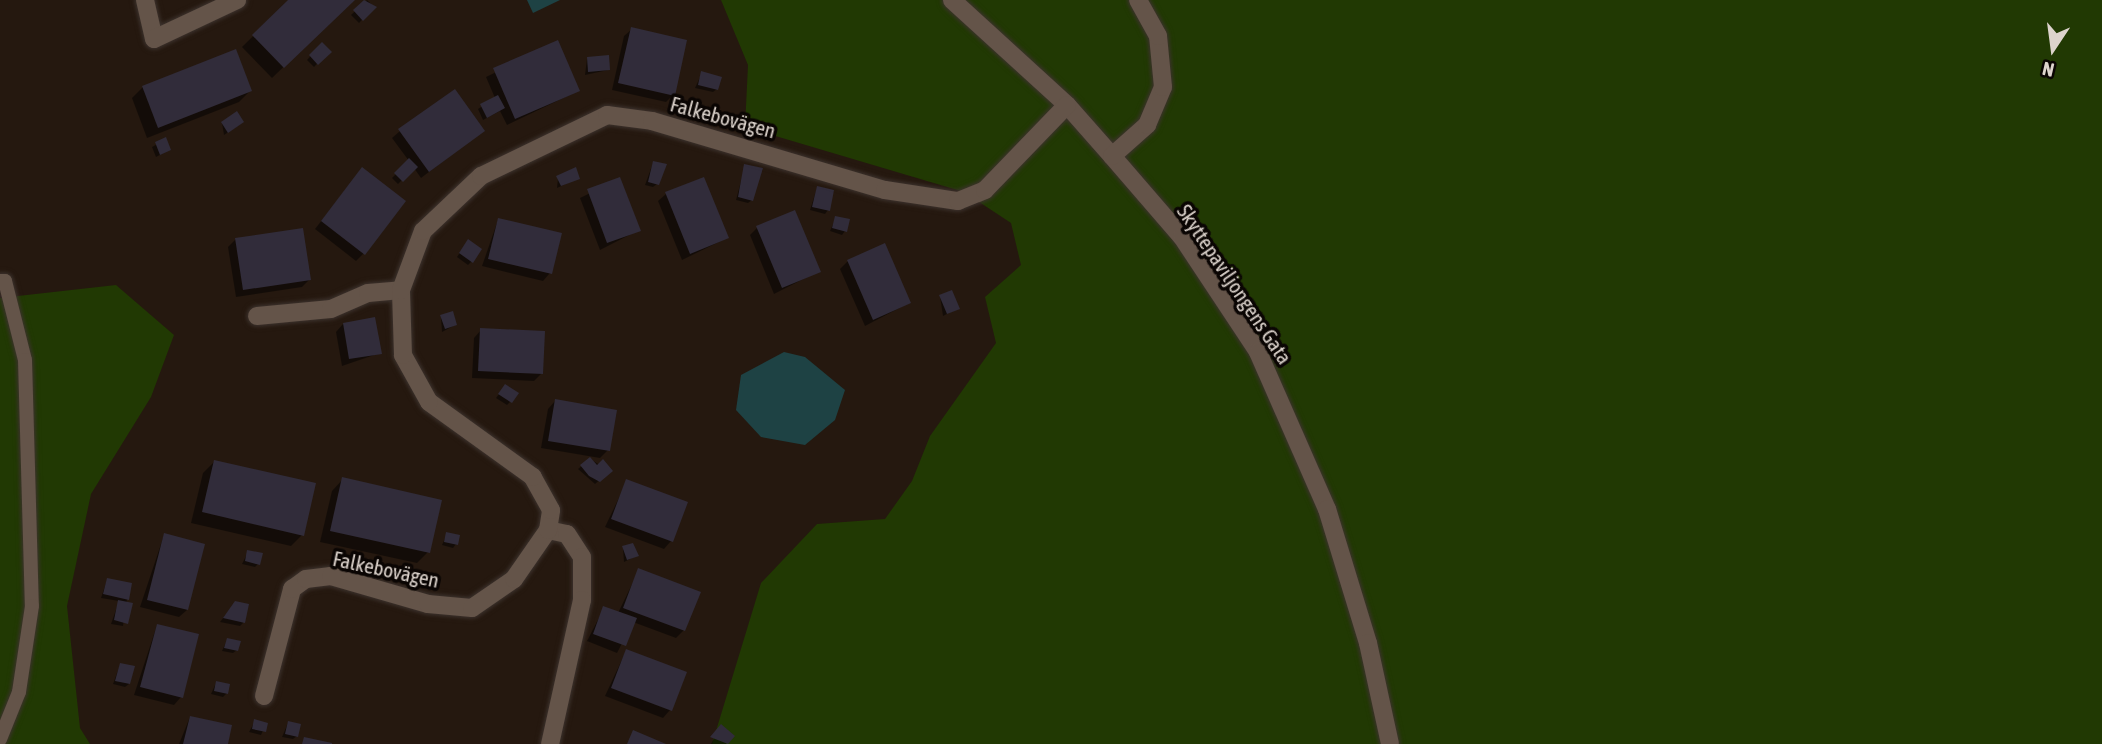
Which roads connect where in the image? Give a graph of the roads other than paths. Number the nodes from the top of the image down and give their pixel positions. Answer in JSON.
{"nodes":[{"id":1,"x":145,"y":0,"type":"edge"},
{"id":2,"x":237,"y":0,"type":"edge"},
{"id":3,"x":952,"y":0,"type":"edge"},
{"id":4,"x":1138,"y":0,"type":"edge"},
{"id":5,"x":1067,"y":104,"type":"junction"},
{"id":6,"x":1112,"y":156,"type":"junction"},
{"id":7,"x":3,"y":281,"type":"edge"},
{"id":8,"x":401,"y":290,"type":"junction"},
{"id":9,"x":257,"y":316,"type":"dead end"},
{"id":10,"x":548,"y":530,"type":"junction"},
{"id":11,"x":264,"y":696,"type":"dead end"},
{"id":12,"x":0,"y":739,"type":"edge"},
{"id":13,"x":550,"y":744,"type":"edge"},
{"id":14,"x":1390,"y":744,"type":"edge"}],
"edges":[{"from":1,"to":2,"type":"street"},
{"from":3,"to":5,"type":"street","name":"Skyttepaviljongens Gata"},
{"from":4,"to":6,"type":"street"},
{"from":5,"to":6,"type":"street","name":"Skyttepaviljongens Gata"},
{"from":5,"to":8,"type":"street","name":"Falkebovägen"},
{"from":6,"to":14,"type":"street","name":"Skyttepaviljongens Gata"},
{"from":7,"to":12,"type":"lane"},
{"from":8,"to":9,"type":"street"},
{"from":8,"to":10,"type":"street","name":"Falkebovägen"},
{"from":10,"to":11,"type":"street","name":"Falkebovägen"},
{"from":10,"to":13,"type":"street"}]}
